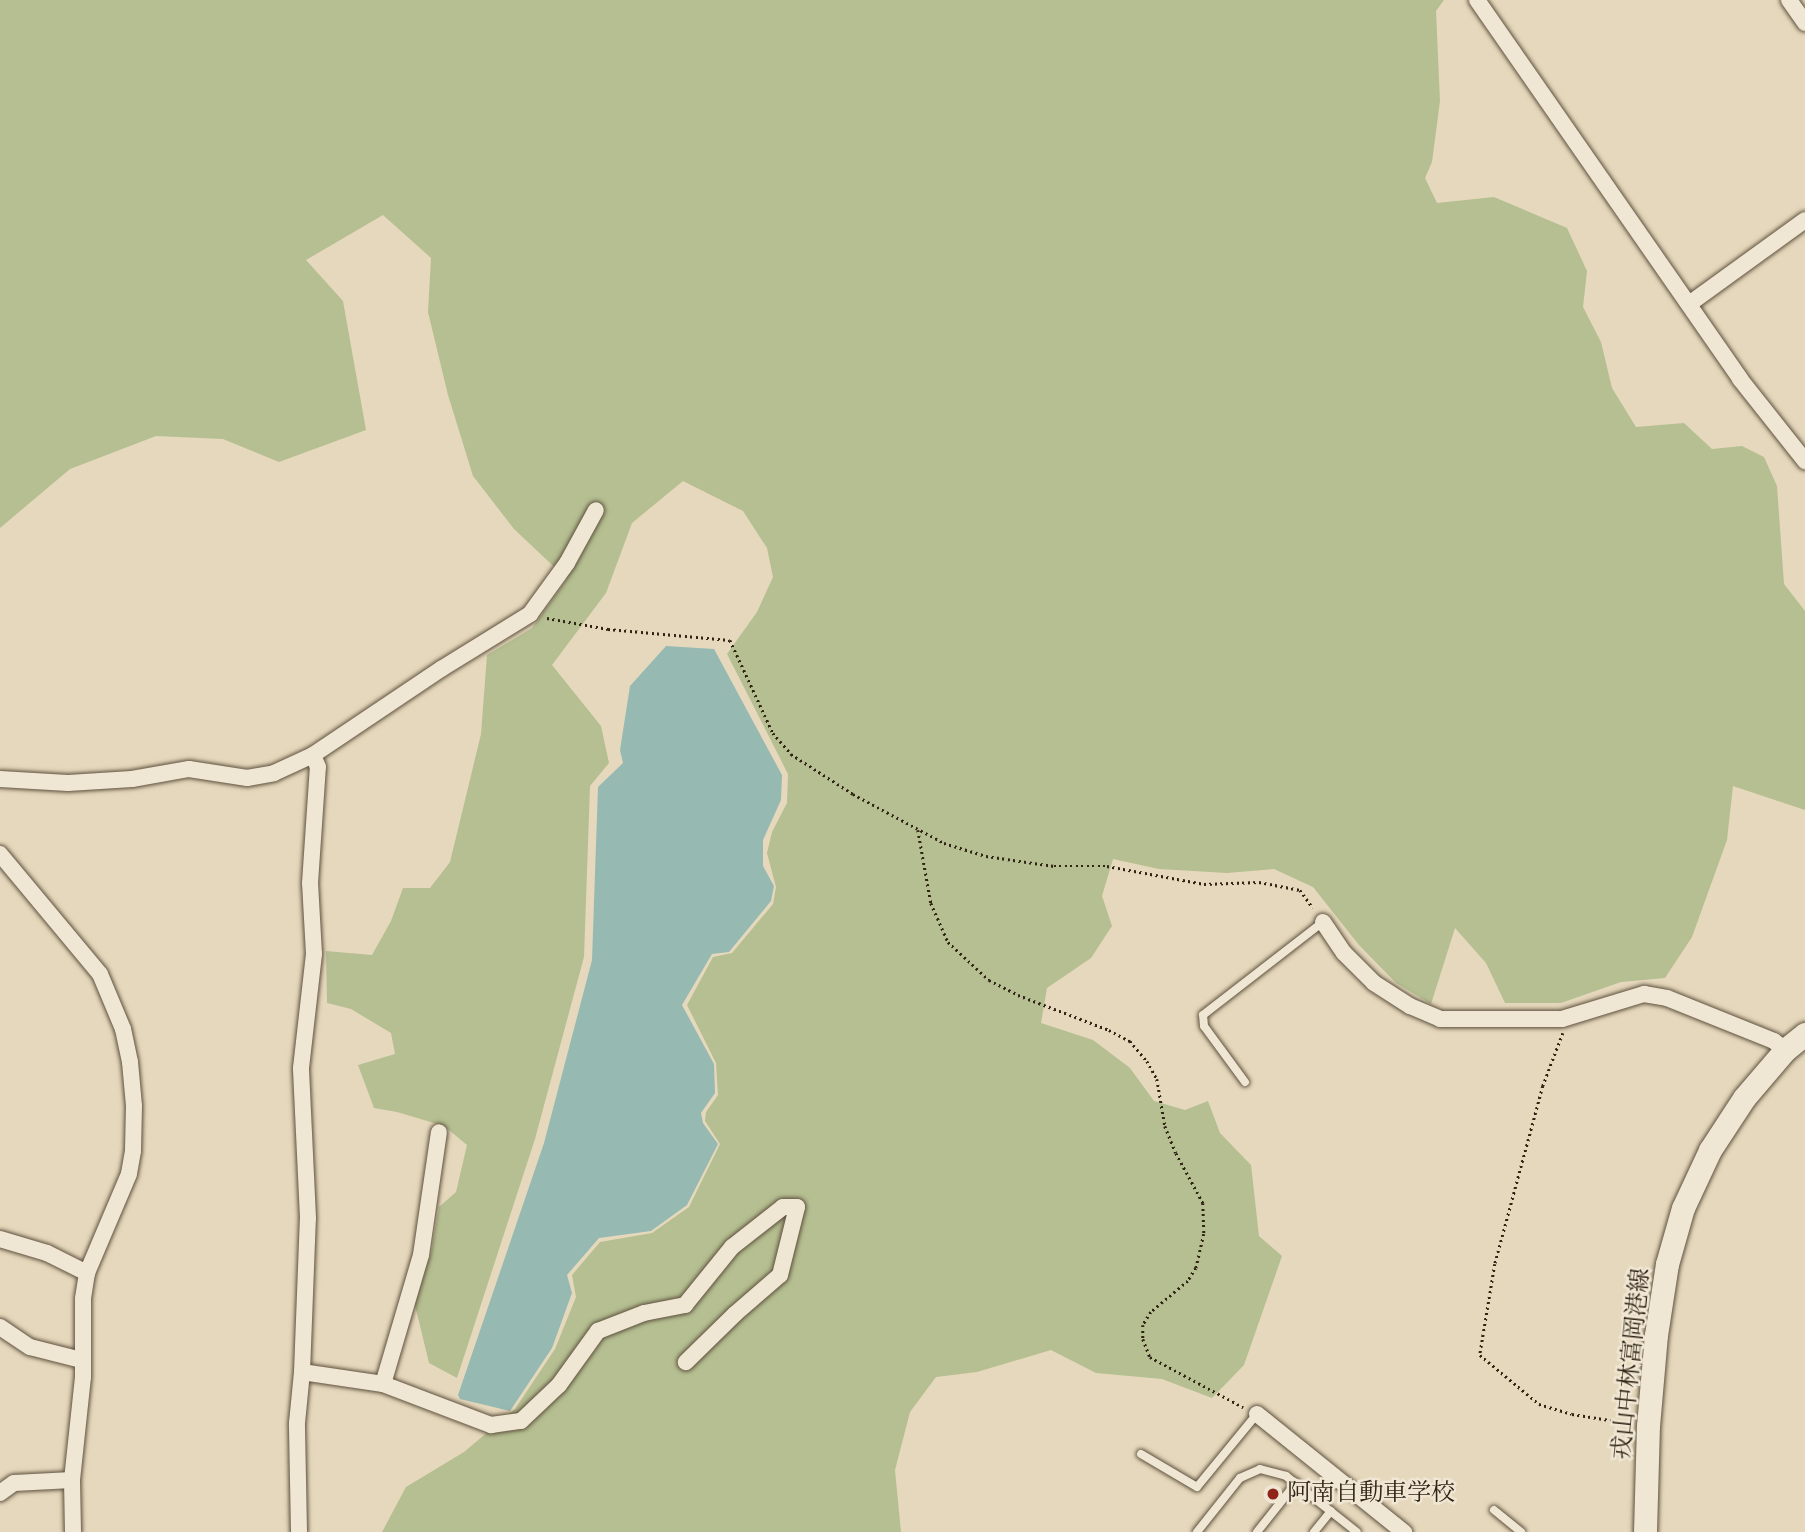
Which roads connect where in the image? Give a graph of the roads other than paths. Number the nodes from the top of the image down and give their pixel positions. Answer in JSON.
{"nodes":[{"id":1,"x":1477,"y":0,"type":"edge"},
{"id":2,"x":1789,"y":0,"type":"edge"},
{"id":3,"x":1805,"y":23,"type":"edge"},
{"id":4,"x":1805,"y":220,"type":"edge"},
{"id":5,"x":1689,"y":304,"type":"junction"},
{"id":6,"x":1805,"y":461,"type":"edge"},
{"id":7,"x":596,"y":510,"type":"dead end"},
{"id":8,"x":313,"y":755,"type":"junction"},
{"id":9,"x":0,"y":779,"type":"edge"},
{"id":10,"x":0,"y":854,"type":"edge"},
{"id":11,"x":1323,"y":922,"type":"joint"},
{"id":12,"x":1805,"y":1034,"type":"edge"},
{"id":13,"x":1785,"y":1050,"type":"junction"},
{"id":14,"x":1245,"y":1082,"type":"dead end"},
{"id":15,"x":439,"y":1132,"type":"dead end"},
{"id":16,"x":0,"y":1239,"type":"edge"},
{"id":17,"x":87,"y":1273,"type":"junction"},
{"id":18,"x":0,"y":1327,"type":"edge"},
{"id":19,"x":81,"y":1360,"type":"junction"},
{"id":20,"x":686,"y":1362,"type":"dead end"},
{"id":21,"x":302,"y":1372,"type":"junction"},
{"id":22,"x":383,"y":1384,"type":"junction"},
{"id":23,"x":1257,"y":1414,"type":"joint"},
{"id":24,"x":1141,"y":1454,"type":"dead end"},
{"id":25,"x":72,"y":1480,"type":"junction"},
{"id":26,"x":1296,"y":1483,"type":"junction"},
{"id":27,"x":0,"y":1493,"type":"edge"},
{"id":28,"x":1494,"y":1510,"type":"dead end"},
{"id":29,"x":1331,"y":1511,"type":"junction"},
{"id":30,"x":73,"y":1532,"type":"edge"},
{"id":31,"x":299,"y":1532,"type":"edge"},
{"id":32,"x":1197,"y":1532,"type":"edge"},
{"id":33,"x":1258,"y":1532,"type":"edge"},
{"id":34,"x":1314,"y":1532,"type":"edge"},
{"id":35,"x":1357,"y":1532,"type":"edge"},
{"id":36,"x":1404,"y":1532,"type":"edge"},
{"id":37,"x":1521,"y":1532,"type":"edge"},
{"id":38,"x":1645,"y":1532,"type":"edge"}],
"edges":[{"from":1,"to":5,"type":"street"},
{"from":2,"to":3,"type":"street"},
{"from":4,"to":5,"type":"street"},
{"from":5,"to":6,"type":"street"},
{"from":7,"to":8,"type":"street"},
{"from":8,"to":9,"type":"street"},
{"from":8,"to":21,"type":"street"},
{"from":10,"to":17,"type":"street"},
{"from":11,"to":13,"type":"street"},
{"from":11,"to":14,"type":"lane"},
{"from":12,"to":13,"type":"main road","name":"戎山中林富岡港線"},
{"from":13,"to":38,"type":"main road","name":"戎山中林富岡港線"},
{"from":15,"to":22,"type":"street"},
{"from":16,"to":17,"type":"street"},
{"from":17,"to":19,"type":"street"},
{"from":18,"to":19,"type":"street"},
{"from":19,"to":25,"type":"street"},
{"from":20,"to":22,"type":"street"},
{"from":21,"to":22,"type":"street"},
{"from":21,"to":31,"type":"street"},
{"from":23,"to":24,"type":"lane"},
{"from":23,"to":36,"type":"street"},
{"from":25,"to":27,"type":"street"},
{"from":25,"to":30,"type":"street"},
{"from":26,"to":29,"type":"lane"},
{"from":26,"to":32,"type":"lane"},
{"from":26,"to":33,"type":"lane"},
{"from":28,"to":37,"type":"lane"},
{"from":29,"to":34,"type":"lane"},
{"from":29,"to":35,"type":"lane"}]}
